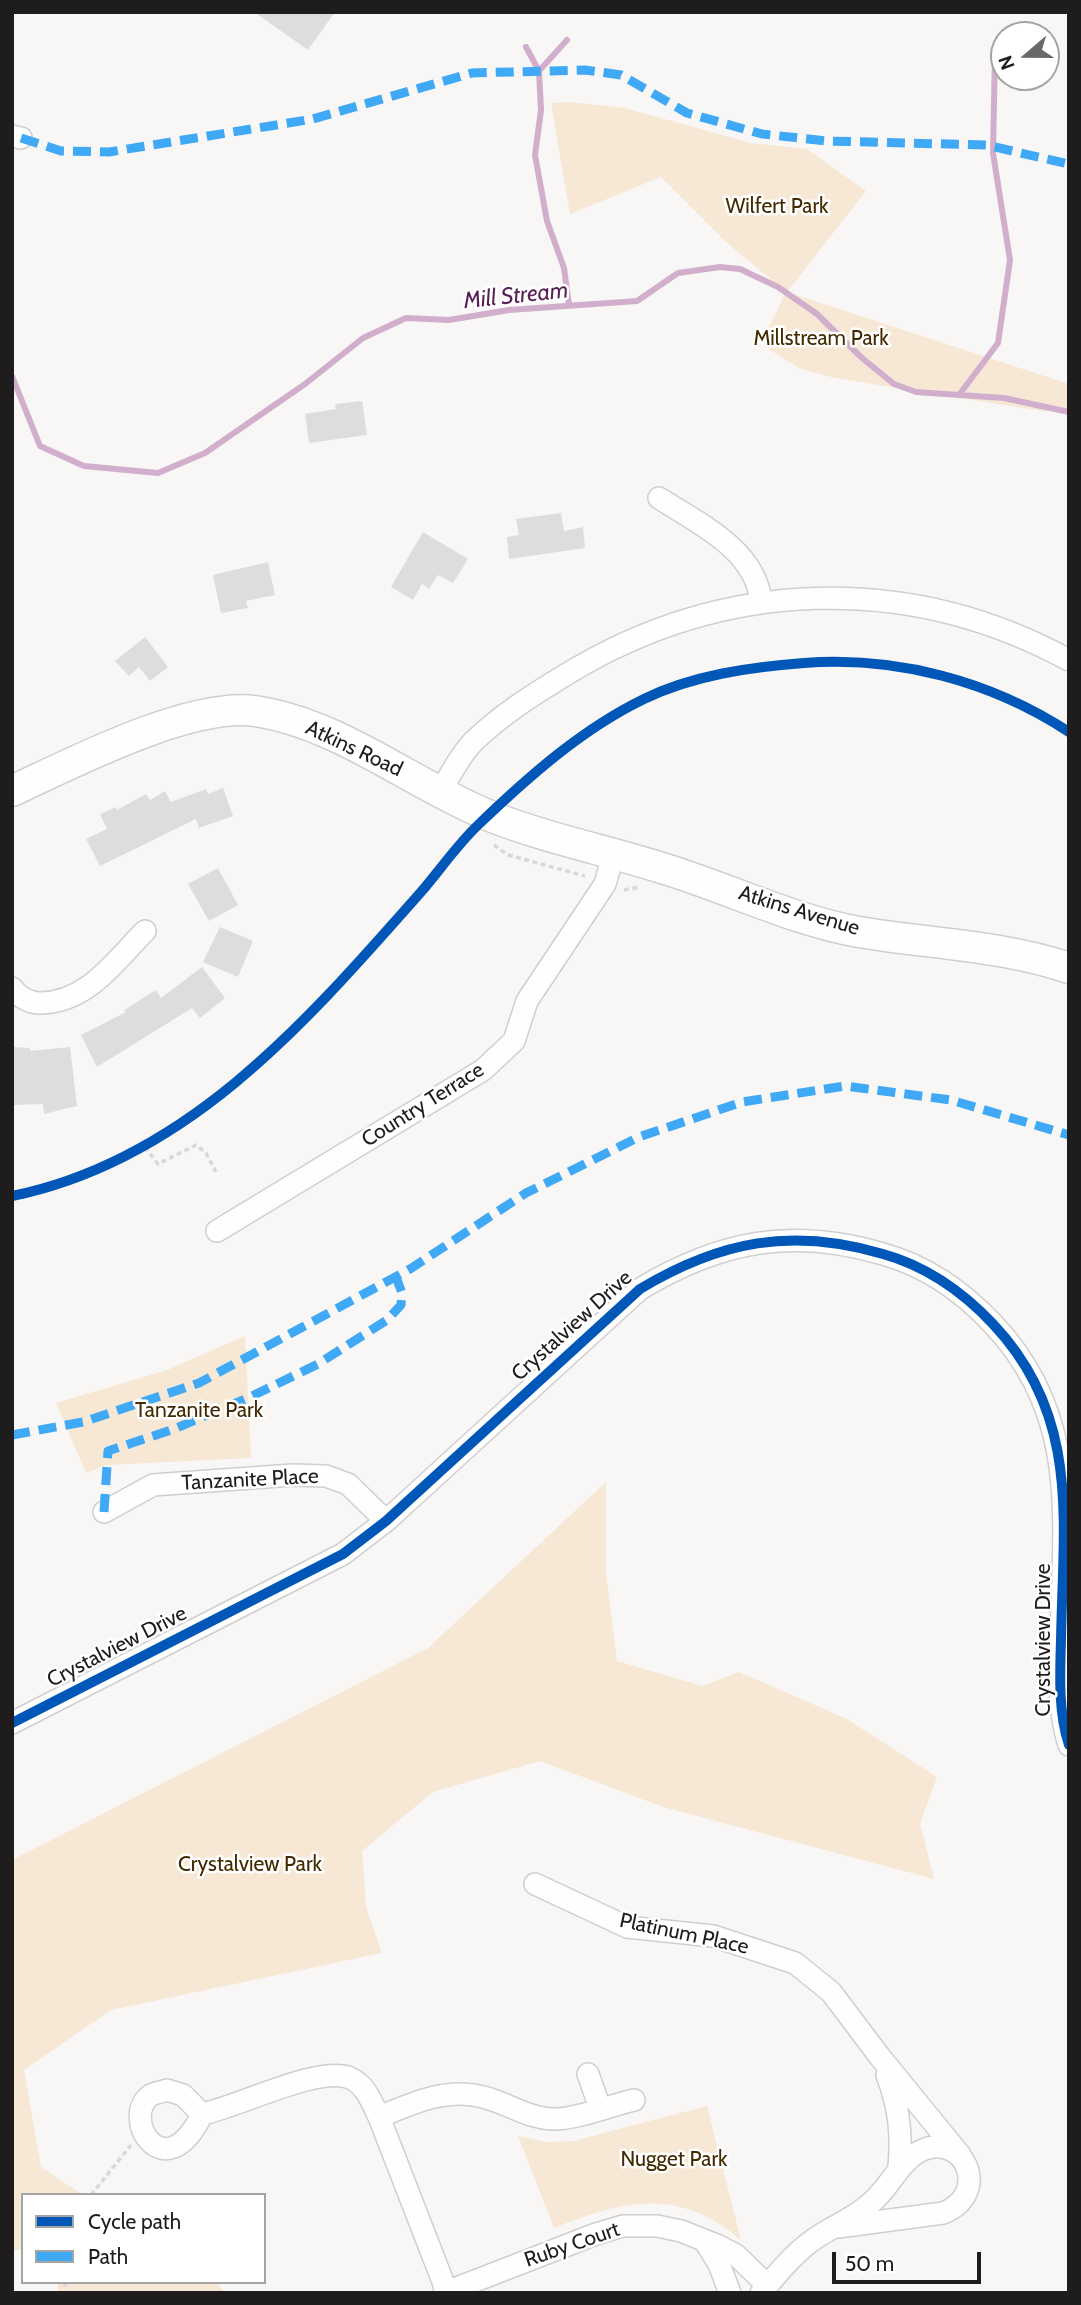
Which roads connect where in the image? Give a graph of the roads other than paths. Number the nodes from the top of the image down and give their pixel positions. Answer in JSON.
{"nodes":[{"id":1,"x":659,"y":498,"type":"dead end"},
{"id":2,"x":761,"y":601,"type":"junction"},
{"id":3,"x":1069,"y":660,"type":"edge"},
{"id":4,"x":12,"y":791,"type":"edge"},
{"id":5,"x":440,"y":792,"type":"junction"},
{"id":6,"x":614,"y":853,"type":"junction"},
{"id":7,"x":145,"y":931,"type":"dead end"},
{"id":8,"x":1069,"y":968,"type":"edge"},
{"id":9,"x":13,"y":991,"type":"edge"},
{"id":10,"x":217,"y":1231,"type":"dead end"},
{"id":11,"x":104,"y":1512,"type":"dead end"},
{"id":12,"x":386,"y":1521,"type":"junction"},
{"id":13,"x":12,"y":1723,"type":"edge"},
{"id":14,"x":1069,"y":1745,"type":"edge"},
{"id":15,"x":534,"y":1884,"type":"dead end"},
{"id":16,"x":880,"y":2057,"type":"junction"},
{"id":17,"x":588,"y":2074,"type":"dead end"},
{"id":18,"x":634,"y":2100,"type":"dead end"},
{"id":19,"x":600,"y":2108,"type":"junction"},
{"id":20,"x":202,"y":2114,"type":"dead end"},
{"id":21,"x":380,"y":2117,"type":"junction"},
{"id":22,"x":960,"y":2155,"type":"junction"},
{"id":23,"x":899,"y":2167,"type":"junction"},
{"id":24,"x":838,"y":2227,"type":"junction"},
{"id":25,"x":704,"y":2240,"type":"junction"},
{"id":26,"x":764,"y":2289,"type":"edge"},
{"id":27,"x":446,"y":2292,"type":"edge"},
{"id":28,"x":730,"y":2293,"type":"edge"}],
"edges":[{"from":1,"to":2,"type":"street"},
{"from":2,"to":3,"type":"street"},
{"from":2,"to":5,"type":"street"},
{"from":4,"to":5,"type":"street","name":"Atkins Road"},
{"from":5,"to":6,"type":"street","name":"Atkins Road"},
{"from":6,"to":8,"type":"street","name":"Atkins Avenue"},
{"from":6,"to":10,"type":"street","name":"Country Terrace"},
{"from":7,"to":9,"type":"street"},
{"from":11,"to":12,"type":"street","name":"Tanzanite Place"},
{"from":12,"to":13,"type":"street","name":"Crystalview Drive"},
{"from":12,"to":14,"type":"street","name":"Crystalview Drive"},
{"from":15,"to":16,"type":"street","name":"Platinum Place"},
{"from":16,"to":22,"type":"street","name":"Platinum Place"},
{"from":16,"to":23,"type":"street","name":"Platinum Place"},
{"from":17,"to":19,"type":"street"},
{"from":18,"to":19,"type":"street"},
{"from":19,"to":21,"type":"street"},
{"from":20,"to":21,"type":"street"},
{"from":21,"to":27,"type":"street"},
{"from":22,"to":23,"type":"street"},
{"from":22,"to":24,"type":"street"},
{"from":23,"to":24,"type":"street"},
{"from":24,"to":26,"type":"street"},
{"from":25,"to":26,"type":"street","name":"Ruby Court"},
{"from":25,"to":27,"type":"street","name":"Ruby Court"},
{"from":25,"to":28,"type":"street"}]}
